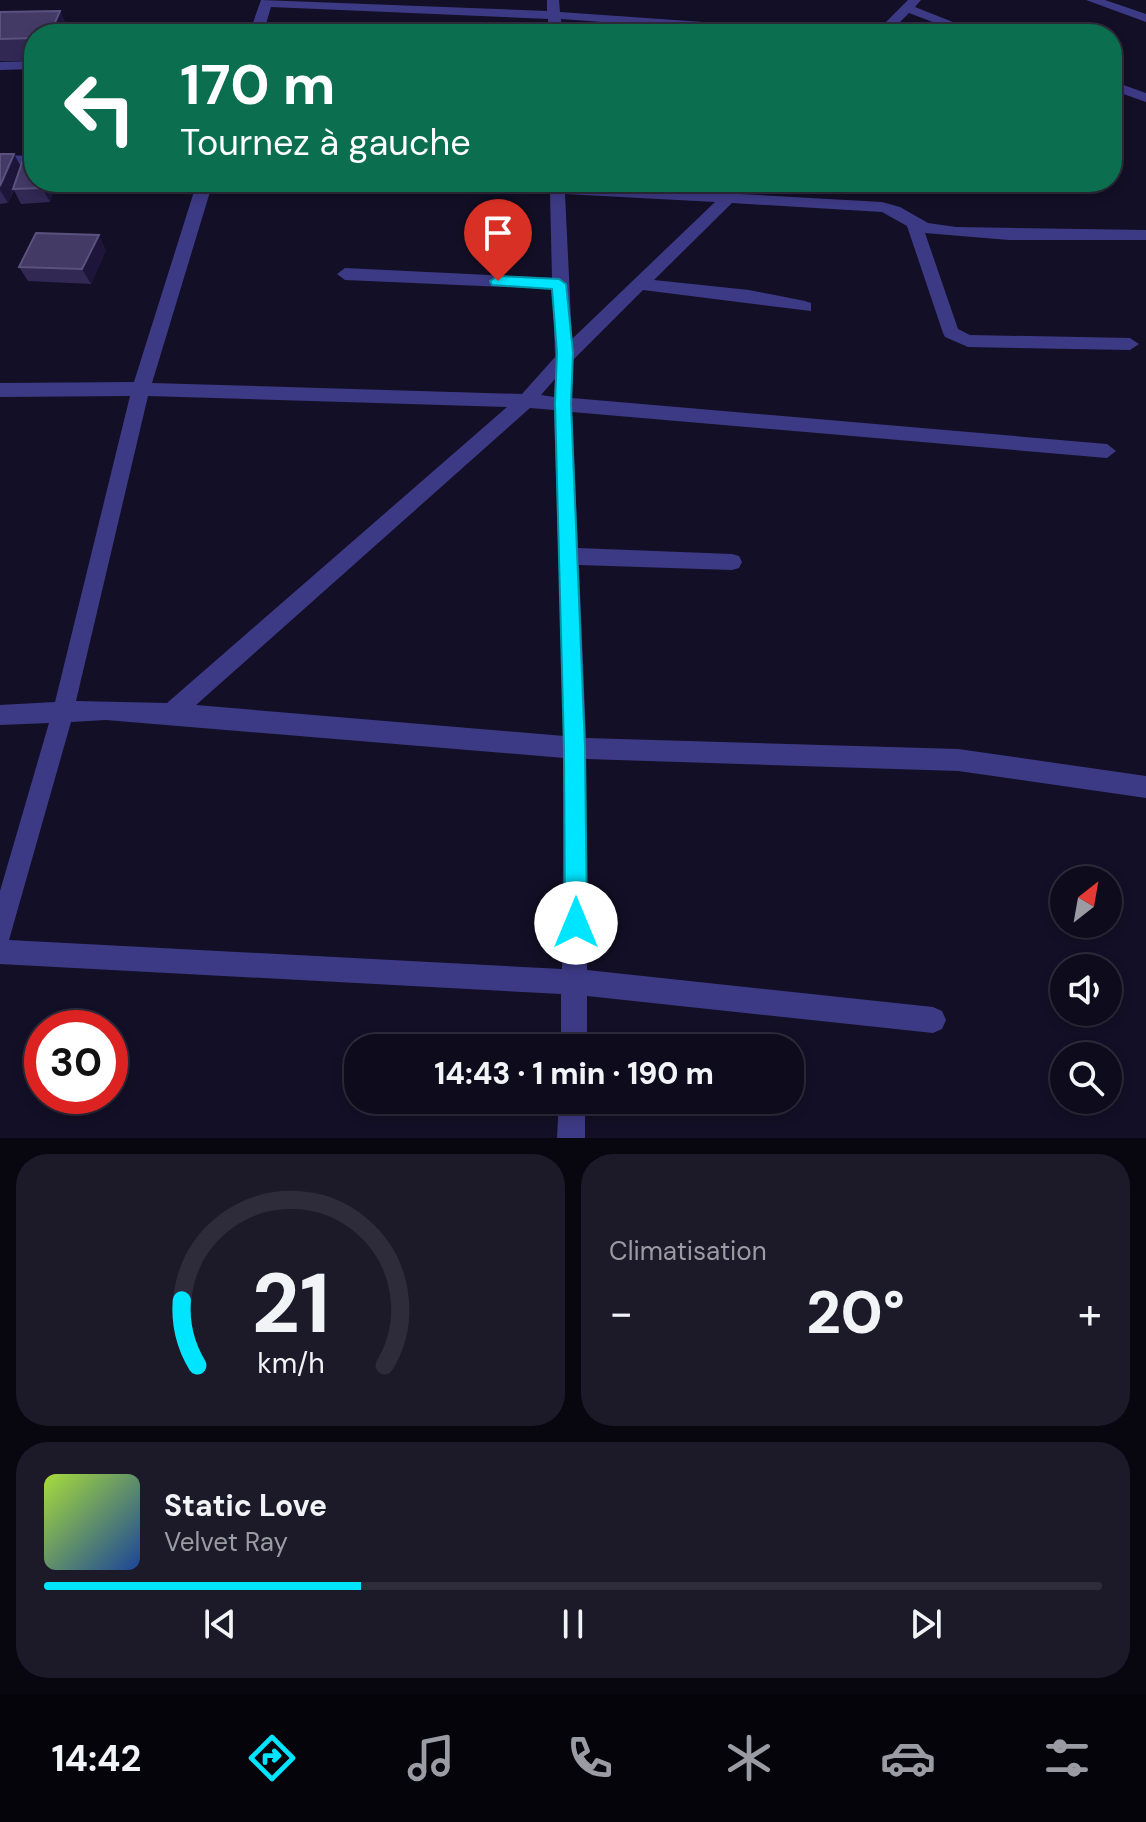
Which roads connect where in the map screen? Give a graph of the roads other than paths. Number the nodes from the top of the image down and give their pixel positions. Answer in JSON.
{"nodes":[{"id":1,"x":1092,"y":0,"type":"edge"},
{"id":2,"x":266,"y":2,"type":"edge"},
{"id":3,"x":911,"y":4,"type":"edge"},
{"id":4,"x":554,"y":7,"type":"edge"},
{"id":5,"x":1146,"y":18,"type":"edge"},
{"id":6,"x":259,"y":24,"type":"edge"},
{"id":7,"x":721,"y":24,"type":"edge"},
{"id":8,"x":891,"y":24,"type":"edge"},
{"id":9,"x":954,"y":24,"type":"edge"},
{"id":10,"x":24,"y":65,"type":"edge"},
{"id":11,"x":0,"y":66,"type":"edge"},
{"id":12,"x":1122,"y":89,"type":"edge"},
{"id":13,"x":1146,"y":98,"type":"edge"},
{"id":14,"x":0,"y":160,"type":"edge"},
{"id":15,"x":24,"y":161,"type":"edge"},
{"id":16,"x":202,"y":192,"type":"edge"},
{"id":17,"x":557,"y":192,"type":"edge"},
{"id":18,"x":643,"y":192,"type":"edge"},
{"id":19,"x":734,"y":192,"type":"edge"},
{"id":20,"x":729,"y":198,"type":"junction"},
{"id":21,"x":915,"y":225,"type":"junction"},
{"id":22,"x":1146,"y":235,"type":"edge"},
{"id":23,"x":345,"y":274,"type":"dead end"},
{"id":24,"x":559,"y":284,"type":"junction"},
{"id":25,"x":642,"y":284,"type":"junction"},
{"id":26,"x":805,"y":307,"type":"dead end"},
{"id":27,"x":1130,"y":344,"type":"dead end"},
{"id":28,"x":565,"y":353,"type":"junction"},
{"id":29,"x":141,"y":389,"type":"junction"},
{"id":30,"x":0,"y":390,"type":"edge"},
{"id":31,"x":526,"y":401,"type":"junction"},
{"id":32,"x":563,"y":404,"type":"junction"},
{"id":33,"x":1107,"y":451,"type":"dead end"},
{"id":34,"x":567,"y":556,"type":"junction"},
{"id":35,"x":732,"y":562,"type":"dead end"},
{"id":36,"x":63,"y":712,"type":"junction"},
{"id":37,"x":171,"y":713,"type":"junction"},
{"id":38,"x":0,"y":715,"type":"edge"},
{"id":39,"x":575,"y":748,"type":"junction"},
{"id":40,"x":1146,"y":787,"type":"edge"},
{"id":41,"x":0,"y":933,"type":"edge"},
{"id":42,"x":0,"y":952,"type":"edge"},
{"id":43,"x":577,"y":982,"type":"junction"},
{"id":44,"x":933,"y":1020,"type":"dead end"},
{"id":45,"x":575,"y":1034,"type":"edge"},
{"id":46,"x":572,"y":1114,"type":"edge"},
{"id":47,"x":571,"y":1138,"type":"edge"}],
"edges":[{"from":1,"to":5,"type":"street"},
{"from":2,"to":4,"type":"street"},
{"from":2,"to":6,"type":"street"},
{"from":3,"to":8,"type":"street"},
{"from":3,"to":9,"type":"street"},
{"from":4,"to":7,"type":"street"},
{"from":10,"to":11,"type":"street"},
{"from":12,"to":13,"type":"street"},
{"from":14,"to":15,"type":"street"},
{"from":16,"to":29,"type":"street"},
{"from":17,"to":24,"type":"street"},
{"from":18,"to":20,"type":"street"},
{"from":19,"to":20,"type":"street"},
{"from":20,"to":21,"type":"street"},
{"from":20,"to":25,"type":"street"},
{"from":21,"to":22,"type":"street"},
{"from":21,"to":27,"type":"street"},
{"from":23,"to":24,"type":"street"},
{"from":24,"to":28,"type":"street"},
{"from":25,"to":26,"type":"street"},
{"from":25,"to":28,"type":"street"},
{"from":28,"to":31,"type":"street"},
{"from":28,"to":32,"type":"street"},
{"from":29,"to":30,"type":"street"},
{"from":29,"to":31,"type":"street"},
{"from":29,"to":36,"type":"street"},
{"from":31,"to":32,"type":"street"},
{"from":31,"to":37,"type":"street"},
{"from":32,"to":33,"type":"street"},
{"from":32,"to":34,"type":"street"},
{"from":34,"to":35,"type":"street"},
{"from":34,"to":39,"type":"street"},
{"from":36,"to":37,"type":"street"},
{"from":36,"to":38,"type":"street"},
{"from":36,"to":41,"type":"street"},
{"from":37,"to":39,"type":"street"},
{"from":39,"to":40,"type":"street"},
{"from":39,"to":43,"type":"street"},
{"from":42,"to":43,"type":"street"},
{"from":43,"to":44,"type":"street"},
{"from":43,"to":45,"type":"street"},
{"from":46,"to":47,"type":"street"}]}
